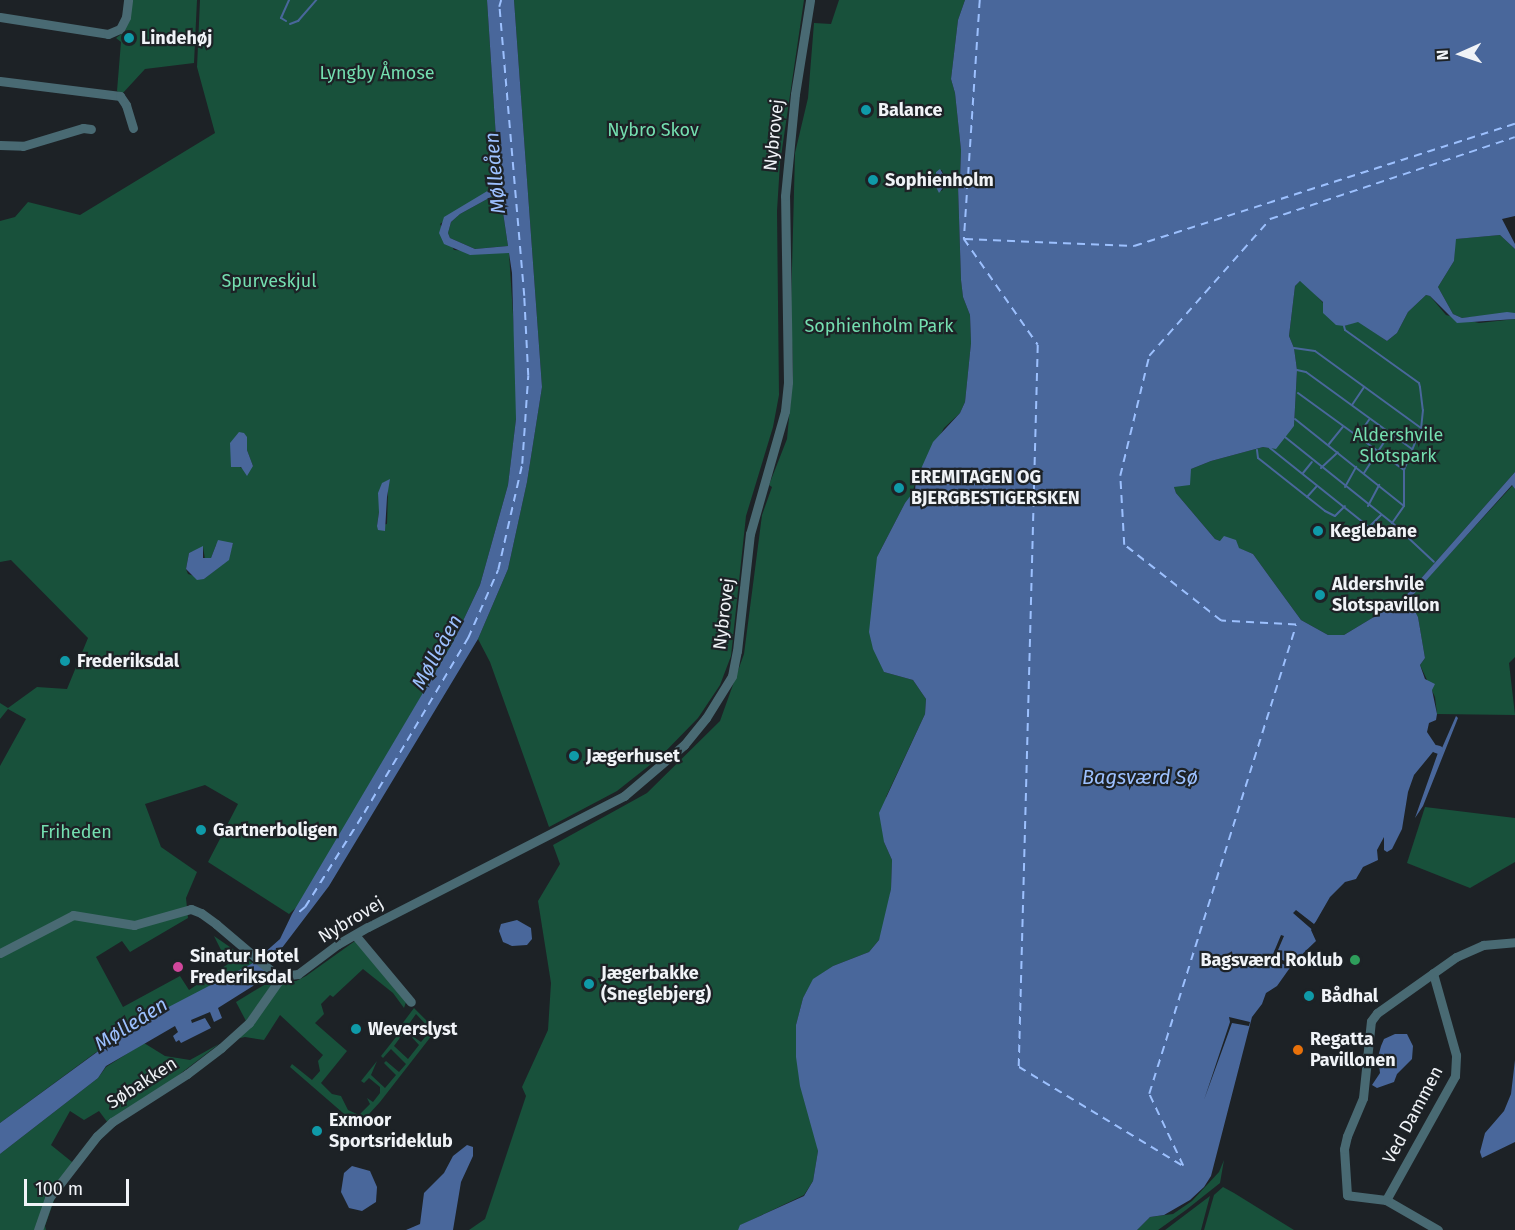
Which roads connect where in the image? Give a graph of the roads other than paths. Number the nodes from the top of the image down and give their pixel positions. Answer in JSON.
{"nodes":[{"id":1,"x":128,"y":0,"type":"edge"},
{"id":2,"x":810,"y":0,"type":"edge"},
{"id":3,"x":0,"y":17,"type":"edge"},
{"id":4,"x":0,"y":81,"type":"edge"},
{"id":5,"x":133,"y":128,"type":"dead end"},
{"id":6,"x":91,"y":129,"type":"dead end"},
{"id":7,"x":0,"y":145,"type":"edge"},
{"id":8,"x":355,"y":934,"type":"junction"},
{"id":9,"x":1515,"y":942,"type":"edge"},
{"id":10,"x":0,"y":953,"type":"edge"},
{"id":11,"x":1433,"y":973,"type":"junction"},
{"id":12,"x":282,"y":976,"type":"junction"},
{"id":13,"x":411,"y":1002,"type":"dead end"},
{"id":14,"x":1386,"y":1200,"type":"junction"},
{"id":15,"x":38,"y":1230,"type":"edge"},
{"id":16,"x":1438,"y":1230,"type":"edge"}],
"edges":[{"from":1,"to":3,"type":"street"},
{"from":2,"to":8,"type":"street","name":"Nybrovej"},
{"from":4,"to":5,"type":"street"},
{"from":6,"to":7,"type":"street"},
{"from":8,"to":12,"type":"street","name":"Nybrovej"},
{"from":8,"to":13,"type":"street"},
{"from":9,"to":11,"type":"street"},
{"from":10,"to":12,"type":"street"},
{"from":11,"to":14,"type":"street","name":"Ved Dammen"},
{"from":11,"to":14,"type":"street"},
{"from":12,"to":15,"type":"street","name":"Søbakken"},
{"from":14,"to":16,"type":"street"}]}
